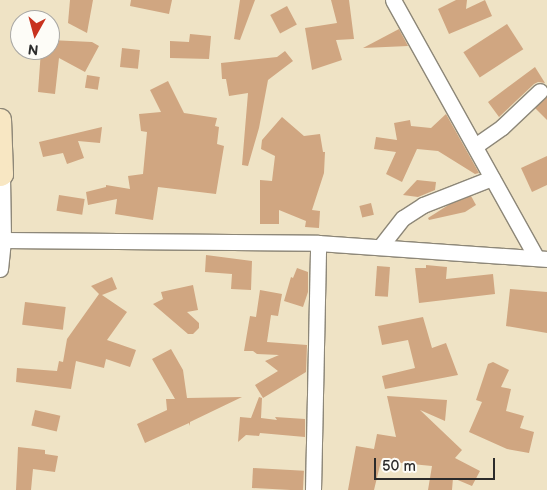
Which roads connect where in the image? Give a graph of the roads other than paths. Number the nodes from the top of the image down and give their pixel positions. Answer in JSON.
{"nodes":[{"id":1,"x":394,"y":0,"type":"edge"},
{"id":2,"x":540,"y":91,"type":"dead end"},
{"id":3,"x":0,"y":118,"type":"edge"},
{"id":4,"x":475,"y":146,"type":"junction"},
{"id":5,"x":1,"y":174,"type":"edge"},
{"id":6,"x":492,"y":178,"type":"junction"},
{"id":7,"x":3,"y":240,"type":"junction"},
{"id":8,"x":318,"y":243,"type":"junction"},
{"id":9,"x":380,"y":247,"type":"junction"},
{"id":10,"x":541,"y":258,"type":"edge"},
{"id":11,"x":0,"y":269,"type":"edge"},
{"id":12,"x":313,"y":490,"type":"edge"}],
"edges":[{"from":1,"to":4,"type":"street"},
{"from":2,"to":4,"type":"street"},
{"from":3,"to":5,"type":"street"},
{"from":4,"to":6,"type":"street"},
{"from":5,"to":7,"type":"street"},
{"from":6,"to":9,"type":"street"},
{"from":6,"to":10,"type":"street"},
{"from":7,"to":8,"type":"street"},
{"from":7,"to":11,"type":"street"},
{"from":8,"to":9,"type":"street"},
{"from":8,"to":12,"type":"street"},
{"from":9,"to":10,"type":"street"}]}
